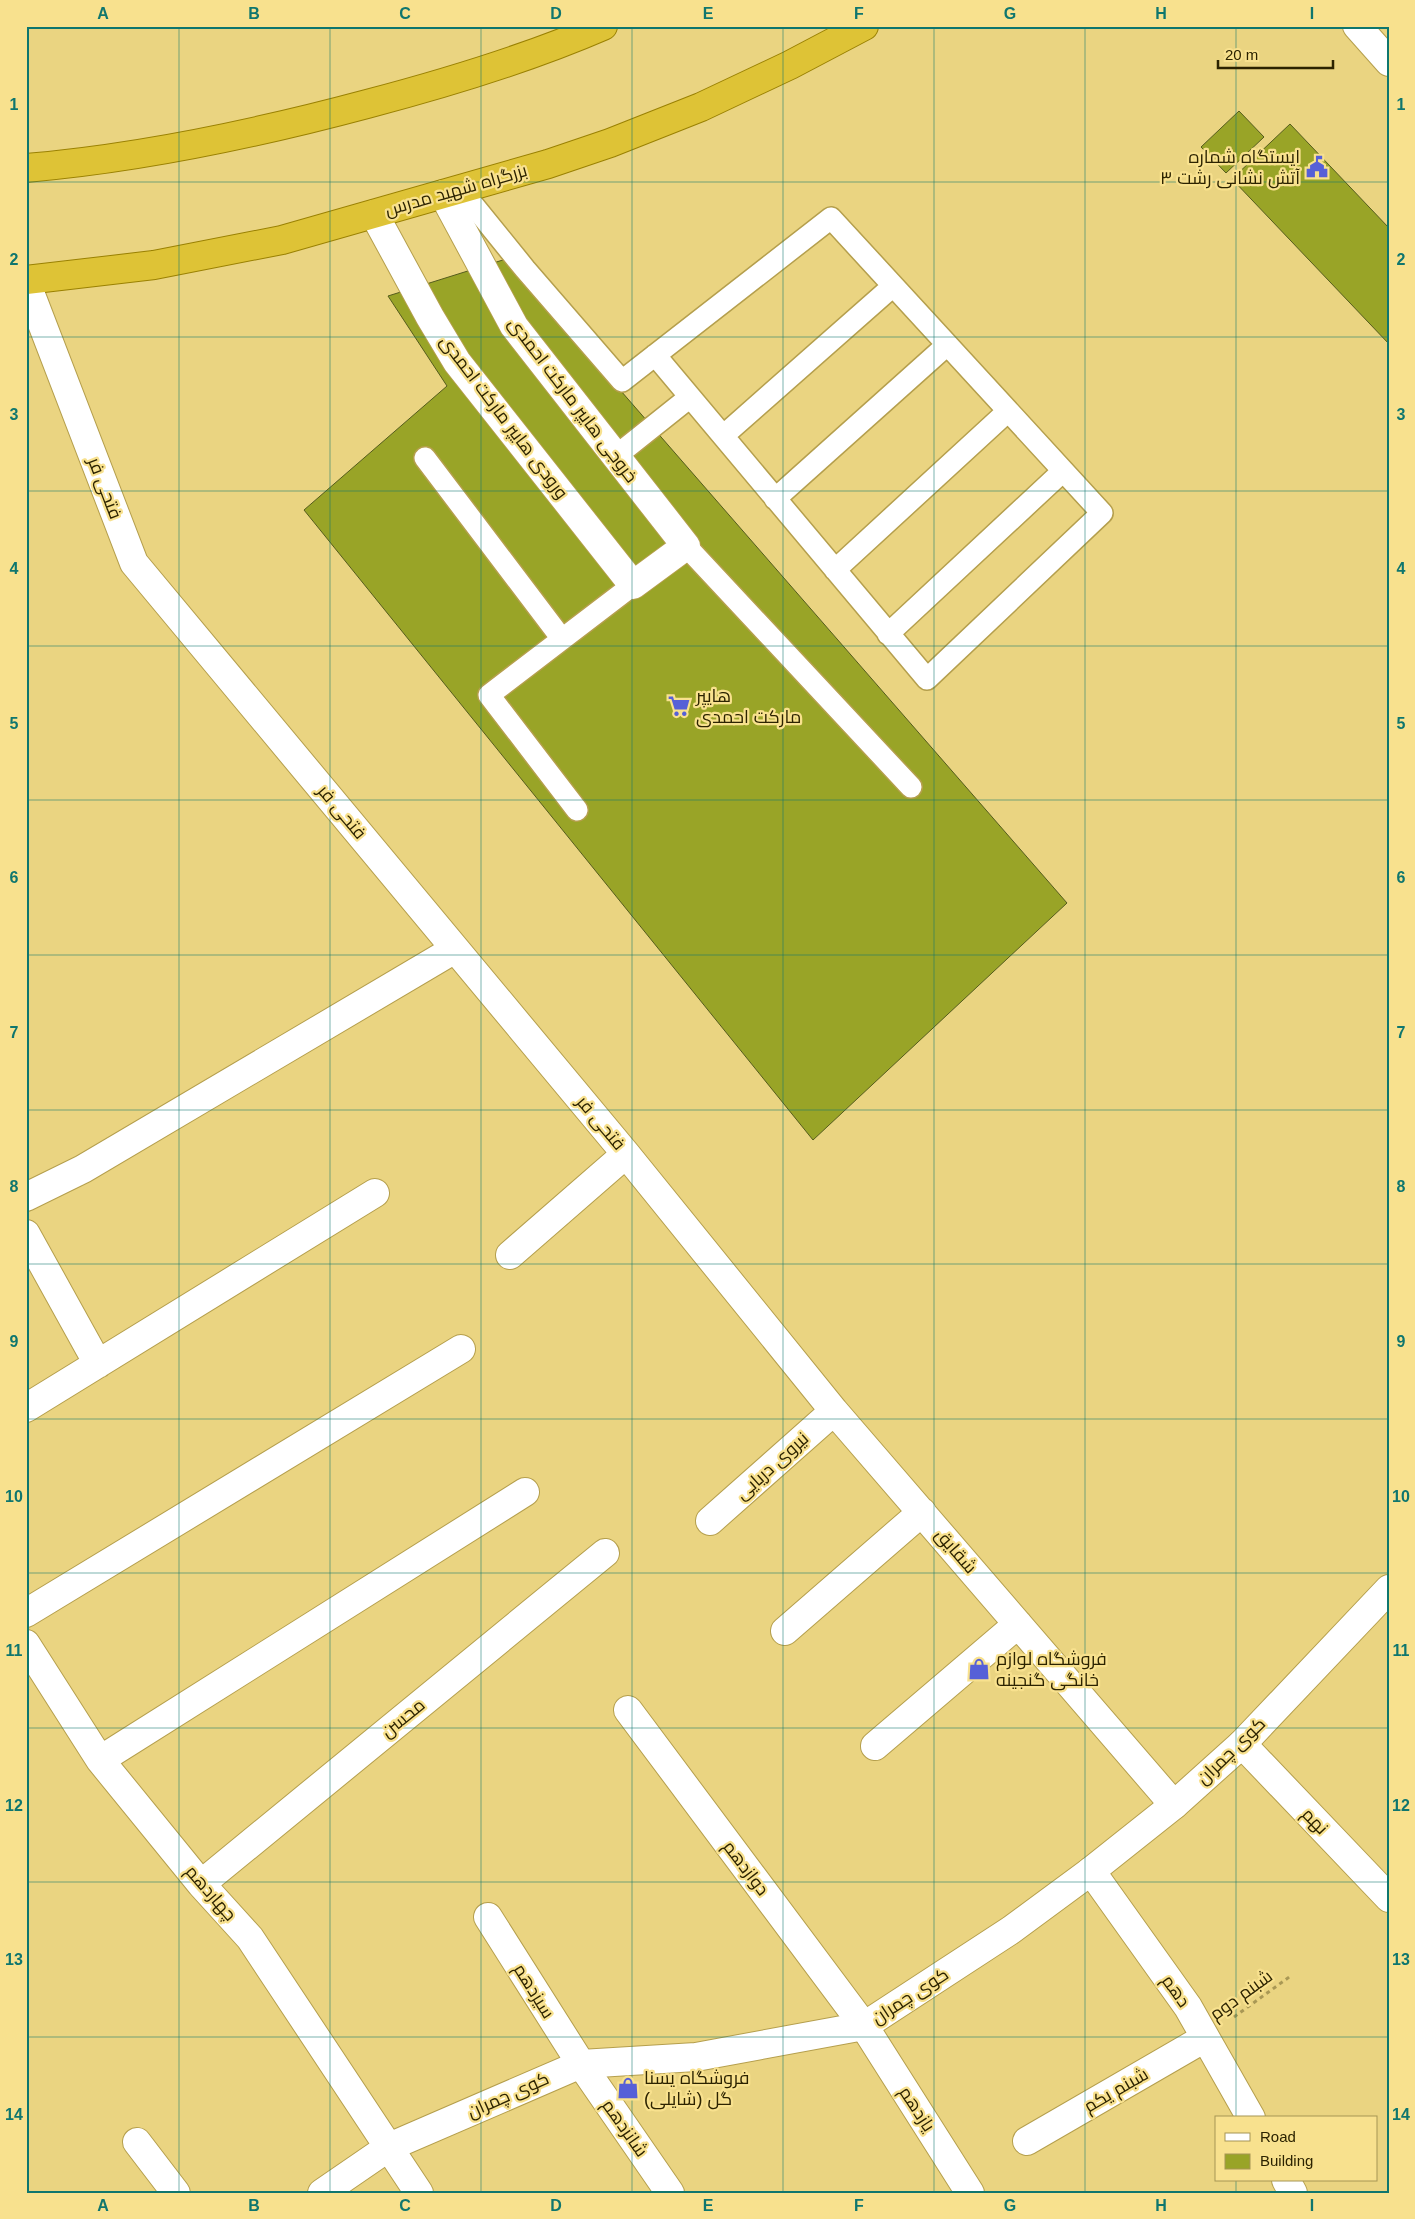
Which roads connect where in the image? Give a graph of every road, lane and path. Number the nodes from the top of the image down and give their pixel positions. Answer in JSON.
{"nodes":[{"id":1,"x":603,"y":26,"type":"edge"},
{"id":2,"x":864,"y":26,"type":"edge"},
{"id":3,"x":1357,"y":26,"type":"edge"},
{"id":4,"x":1389,"y":62,"type":"edge"},
{"id":5,"x":26,"y":168,"type":"edge"},
{"id":6,"x":452,"y":192,"type":"junction"},
{"id":7,"x":374,"y":214,"type":"junction"},
{"id":8,"x":26,"y":281,"type":"edge"},
{"id":9,"x":893,"y":286,"type":"junction"},
{"id":10,"x":947,"y":344,"type":"junction"},
{"id":11,"x":655,"y":356,"type":"junction"},
{"id":12,"x":690,"y":397,"type":"junction"},
{"id":13,"x":1008,"y":410,"type":"junction"},
{"id":14,"x":723,"y":436,"type":"junction"},
{"id":15,"x":616,"y":456,"type":"junction"},
{"id":16,"x":425,"y":458,"type":"dead end"},
{"id":17,"x":1063,"y":471,"type":"junction"},
{"id":18,"x":775,"y":499,"type":"junction"},
{"id":19,"x":686,"y":546,"type":"junction"},
{"id":20,"x":835,"y":570,"type":"junction"},
{"id":21,"x":634,"y":585,"type":"junction"},
{"id":22,"x":888,"y":634,"type":"junction"},
{"id":23,"x":562,"y":639,"type":"junction"},
{"id":24,"x":911,"y":788,"type":"dead end"},
{"id":25,"x":578,"y":810,"type":"dead end"},
{"id":26,"x":455,"y":949,"type":"junction"},
{"id":27,"x":626,"y":1154,"type":"junction"},
{"id":28,"x":375,"y":1193,"type":"dead end"},
{"id":29,"x":26,"y":1197,"type":"edge"},
{"id":30,"x":26,"y":1234,"type":"edge"},
{"id":31,"x":510,"y":1255,"type":"dead end"},
{"id":32,"x":740,"y":1295,"type":"joint"},
{"id":33,"x":461,"y":1349,"type":"dead end"},
{"id":34,"x":98,"y":1364,"type":"junction"},
{"id":35,"x":26,"y":1408,"type":"edge"},
{"id":36,"x":834,"y":1411,"type":"junction"},
{"id":37,"x":525,"y":1492,"type":"dead end"},
{"id":38,"x":922,"y":1512,"type":"junction"},
{"id":39,"x":710,"y":1521,"type":"dead end"},
{"id":40,"x":606,"y":1553,"type":"dead end"},
{"id":41,"x":1389,"y":1589,"type":"edge"},
{"id":42,"x":26,"y":1613,"type":"edge"},
{"id":43,"x":1018,"y":1624,"type":"junction"},
{"id":44,"x":785,"y":1631,"type":"dead end"},
{"id":45,"x":26,"y":1644,"type":"edge"},
{"id":46,"x":628,"y":1710,"type":"dead end"},
{"id":47,"x":1242,"y":1744,"type":"junction"},
{"id":48,"x":875,"y":1746,"type":"dead end"},
{"id":49,"x":100,"y":1760,"type":"junction"},
{"id":50,"x":1174,"y":1805,"type":"junction"},
{"id":51,"x":1091,"y":1872,"type":"junction"},
{"id":52,"x":201,"y":1884,"type":"junction"},
{"id":53,"x":1389,"y":1898,"type":"edge"},
{"id":54,"x":488,"y":1917,"type":"dead end"},
{"id":55,"x":1292,"y":1975,"type":"dead end"},
{"id":56,"x":864,"y":2026,"type":"junction"},
{"id":57,"x":1206,"y":2038,"type":"junction"},
{"id":58,"x":581,"y":2064,"type":"junction"},
{"id":59,"x":1250,"y":2116,"type":"edge"},
{"id":60,"x":1027,"y":2141,"type":"dead end"},
{"id":61,"x":137,"y":2142,"type":"dead end"},
{"id":62,"x":389,"y":2147,"type":"junction"},
{"id":63,"x":176,"y":2193,"type":"edge"},
{"id":64,"x":322,"y":2193,"type":"edge"},
{"id":65,"x":419,"y":2193,"type":"edge"},
{"id":66,"x":670,"y":2193,"type":"edge"},
{"id":67,"x":970,"y":2193,"type":"edge"}],
"edges":[{"from":1,"to":5,"type":"highway"},
{"from":2,"to":6,"type":"highway","name":"بزرگراه شهید مدرس"},
{"from":3,"to":4,"type":"street"},
{"from":6,"to":7,"type":"highway","name":"بزرگراه شهید مدرس"},
{"from":6,"to":11,"type":"lane"},
{"from":6,"to":15,"type":"street","name":"خروجی هایپر مارکت احمدی"},
{"from":7,"to":8,"type":"highway","name":"بزرگراه شهید مدرس"},
{"from":7,"to":21,"type":"street","name":"ورودی هایپر مارکت احمدی"},
{"from":8,"to":26,"type":"street","name":"فتحی فر"},
{"from":9,"to":10,"type":"lane"},
{"from":9,"to":11,"type":"lane"},
{"from":9,"to":14,"type":"lane"},
{"from":10,"to":13,"type":"lane"},
{"from":10,"to":18,"type":"lane"},
{"from":11,"to":12,"type":"lane"},
{"from":12,"to":14,"type":"lane"},
{"from":12,"to":15,"type":"lane"},
{"from":13,"to":17,"type":"lane"},
{"from":13,"to":20,"type":"lane"},
{"from":14,"to":18,"type":"lane"},
{"from":15,"to":19,"type":"street","name":"خروجی هایپر مارکت احمدی"},
{"from":16,"to":23,"type":"lane"},
{"from":17,"to":22,"type":"lane"},
{"from":17,"to":22,"type":"lane"},
{"from":18,"to":20,"type":"lane"},
{"from":19,"to":21,"type":"street"},
{"from":19,"to":24,"type":"lane"},
{"from":20,"to":22,"type":"lane"},
{"from":21,"to":23,"type":"lane"},
{"from":23,"to":25,"type":"lane"},
{"from":26,"to":27,"type":"street","name":"فتحی فر"},
{"from":26,"to":29,"type":"street"},
{"from":27,"to":31,"type":"street"},
{"from":27,"to":32,"type":"street","name":"فتحی فر"},
{"from":28,"to":34,"type":"street"},
{"from":30,"to":34,"type":"street"},
{"from":32,"to":36,"type":"street","name":"شقایق"},
{"from":33,"to":42,"type":"street"},
{"from":34,"to":35,"type":"street"},
{"from":36,"to":38,"type":"street","name":"شقایق"},
{"from":36,"to":39,"type":"street","name":"نیروی دریایی"},
{"from":37,"to":49,"type":"street"},
{"from":38,"to":43,"type":"street","name":"شقایق"},
{"from":38,"to":44,"type":"street"},
{"from":40,"to":52,"type":"street","name":"محسن"},
{"from":41,"to":47,"type":"street","name":"کوی چمران"},
{"from":43,"to":48,"type":"street"},
{"from":43,"to":50,"type":"street","name":"شقایق"},
{"from":45,"to":49,"type":"street","name":"چهاردهم"},
{"from":46,"to":56,"type":"street","name":"دوازدهم"},
{"from":47,"to":50,"type":"street","name":"کوی چمران"},
{"from":47,"to":53,"type":"street","name":"نهم"},
{"from":49,"to":52,"type":"street","name":"چهاردهم"},
{"from":50,"to":51,"type":"street","name":"کوی چمران"},
{"from":51,"to":56,"type":"street","name":"کوی چمران"},
{"from":51,"to":57,"type":"street","name":"دهم"},
{"from":52,"to":62,"type":"street","name":"چهاردهم"},
{"from":54,"to":58,"type":"street","name":"سیزدهم"},
{"from":55,"to":57,"type":"path","name":"شبنم دوم"},
{"from":56,"to":58,"type":"street","name":"کوی چمران"},
{"from":56,"to":67,"type":"street","name":"یازدهم"},
{"from":57,"to":59,"type":"street","name":"دهم"},
{"from":57,"to":60,"type":"street","name":"شبنم یکم"},
{"from":58,"to":62,"type":"street","name":"کوی چمران"},
{"from":58,"to":66,"type":"street","name":"شانزدهم"},
{"from":61,"to":63,"type":"street"},
{"from":62,"to":64,"type":"street","name":"کوی چمران"},
{"from":62,"to":65,"type":"street","name":"چهاردهم"}]}
